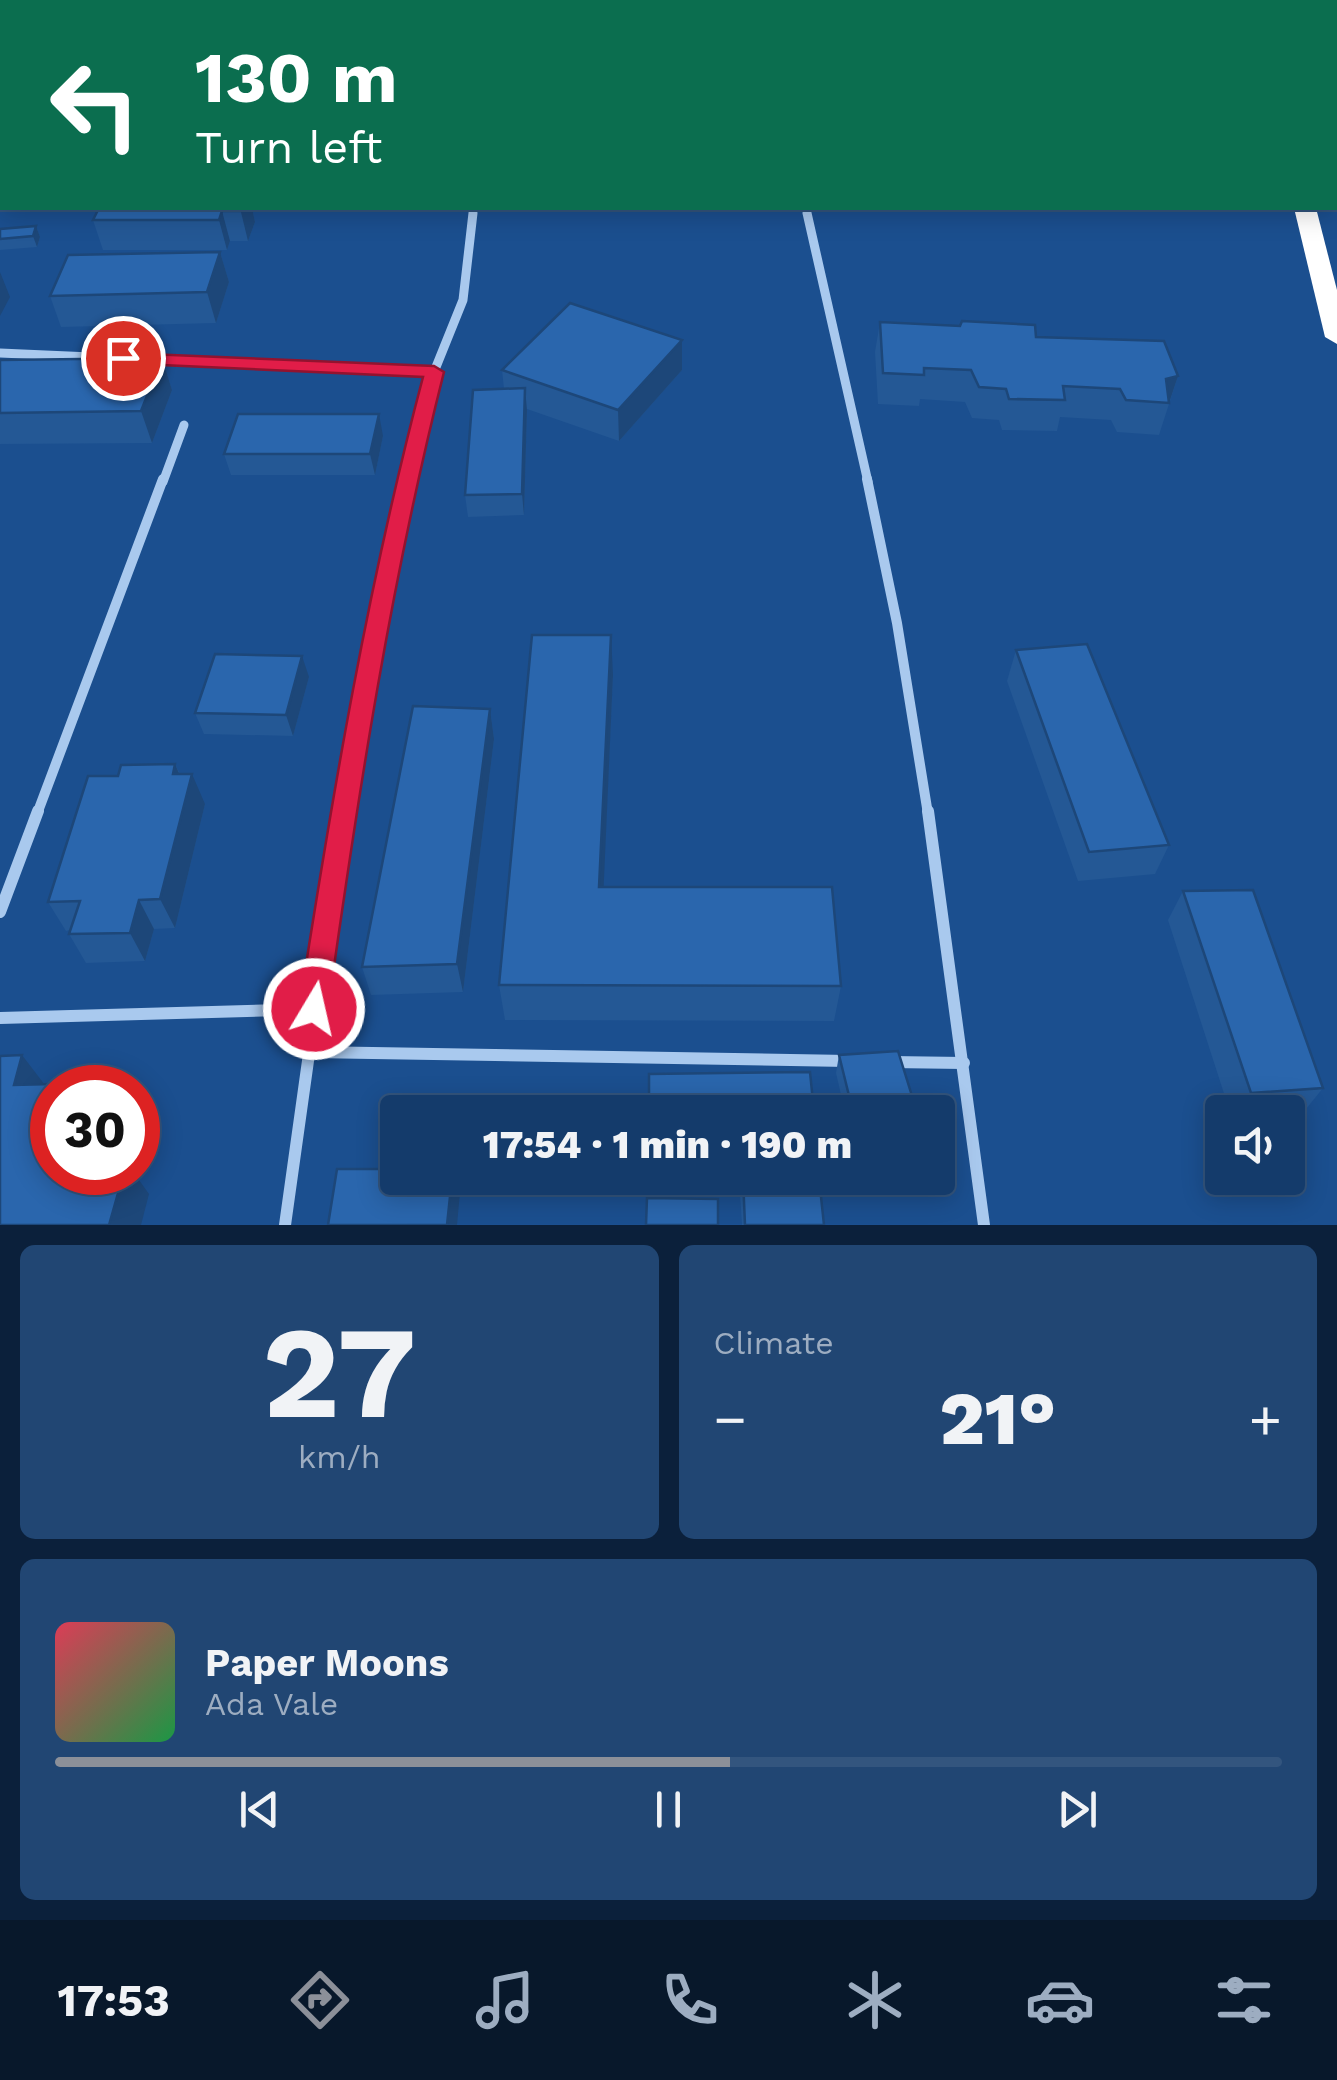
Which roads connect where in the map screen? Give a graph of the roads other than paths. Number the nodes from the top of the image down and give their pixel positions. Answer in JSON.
{"nodes":[{"id":1,"x":474,"y":210,"type":"edge"},
{"id":2,"x":806,"y":210,"type":"edge"},
{"id":3,"x":1305,"y":210,"type":"edge"},
{"id":4,"x":1337,"y":337,"type":"edge"},
{"id":5,"x":0,"y":353,"type":"edge"},
{"id":6,"x":434,"y":372,"type":"junction"},
{"id":7,"x":184,"y":425,"type":"dead end"},
{"id":8,"x":0,"y":912,"type":"edge"},
{"id":9,"x":314,"y":1009,"type":"junction"},
{"id":10,"x":0,"y":1018,"type":"edge"},
{"id":11,"x":311,"y":1052,"type":"junction"},
{"id":12,"x":964,"y":1063,"type":"junction"},
{"id":13,"x":284,"y":1225,"type":"edge"},
{"id":14,"x":984,"y":1225,"type":"edge"}],
"edges":[{"from":1,"to":6,"type":"street"},
{"from":2,"to":12,"type":"street"},
{"from":3,"to":4,"type":"highway"},
{"from":5,"to":6,"type":"street"},
{"from":6,"to":9,"type":"street"},
{"from":7,"to":8,"type":"street"},
{"from":9,"to":10,"type":"street"},
{"from":9,"to":11,"type":"street"},
{"from":11,"to":12,"type":"street"},
{"from":11,"to":13,"type":"street"},
{"from":12,"to":14,"type":"street"}]}
